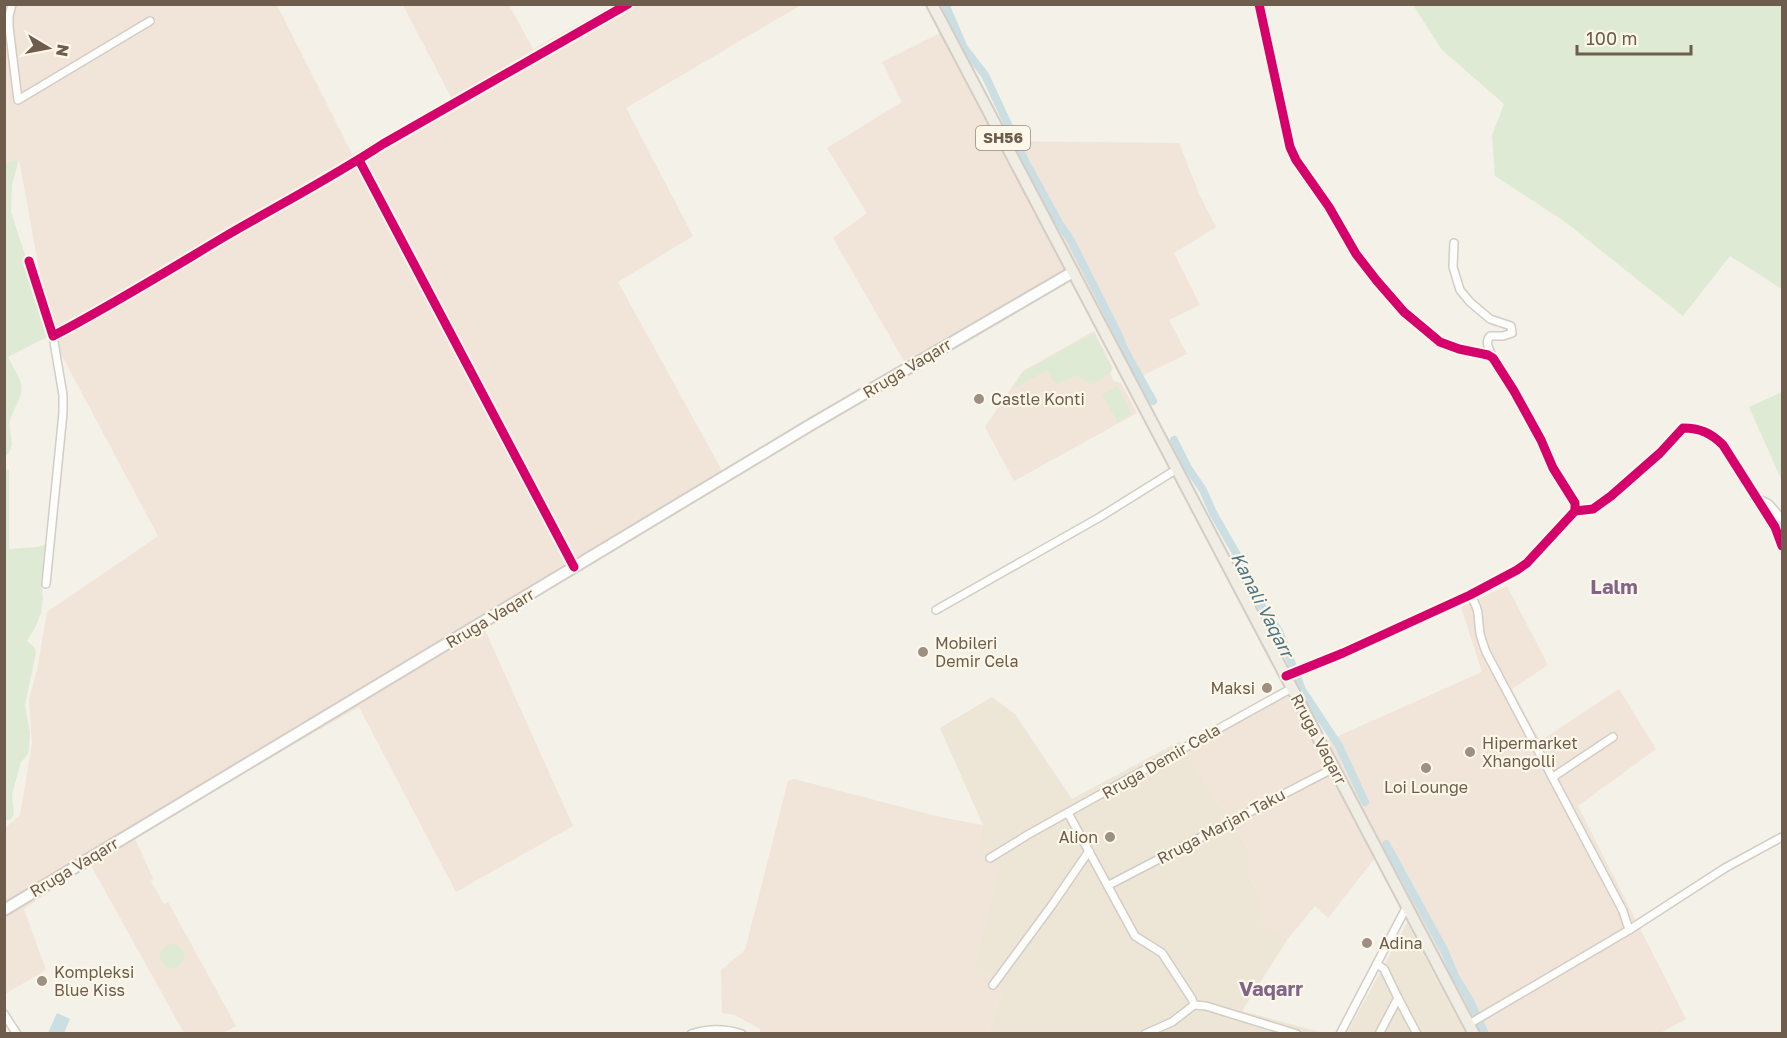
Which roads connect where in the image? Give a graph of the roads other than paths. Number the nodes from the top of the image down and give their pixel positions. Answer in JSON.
{"nodes":[{"id":1,"x":12,"y":4,"type":"edge"},
{"id":2,"x":628,"y":4,"type":"edge"},
{"id":3,"x":932,"y":4,"type":"edge"},
{"id":4,"x":1259,"y":4,"type":"edge"},
{"id":5,"x":150,"y":21,"type":"dead end"},
{"id":6,"x":359,"y":160,"type":"junction"},
{"id":7,"x":1454,"y":243,"type":"dead end"},
{"id":8,"x":29,"y":261,"type":"dead end"},
{"id":9,"x":1073,"y":272,"type":"junction"},
{"id":10,"x":53,"y":336,"type":"junction"},
{"id":11,"x":1493,"y":358,"type":"junction"},
{"id":12,"x":1177,"y":469,"type":"junction"},
{"id":13,"x":1757,"y":498,"type":"junction"},
{"id":14,"x":1575,"y":511,"type":"junction"},
{"id":15,"x":1782,"y":519,"type":"edge"},
{"id":16,"x":1782,"y":546,"type":"edge"},
{"id":17,"x":574,"y":567,"type":"junction"},
{"id":18,"x":46,"y":584,"type":"dead end"},
{"id":19,"x":1470,"y":595,"type":"junction"},
{"id":20,"x":936,"y":610,"type":"dead end"},
{"id":21,"x":1292,"y":673,"type":"junction"},
{"id":22,"x":1292,"y":688,"type":"junction"},
{"id":23,"x":1613,"y":738,"type":"dead end"},
{"id":24,"x":1334,"y":768,"type":"junction"},
{"id":25,"x":1553,"y":777,"type":"junction"},
{"id":26,"x":1068,"y":813,"type":"junction"},
{"id":27,"x":1782,"y":837,"type":"edge"},
{"id":28,"x":1089,"y":850,"type":"junction"},
{"id":29,"x":990,"y":858,"type":"dead end"},
{"id":30,"x":1109,"y":885,"type":"junction"},
{"id":31,"x":1407,"y":906,"type":"junction"},
{"id":32,"x":4,"y":910,"type":"edge"},
{"id":33,"x":1629,"y":930,"type":"junction"},
{"id":34,"x":1377,"y":964,"type":"junction"},
{"id":35,"x":993,"y":985,"type":"dead end"},
{"id":36,"x":1398,"y":998,"type":"junction"},
{"id":37,"x":1194,"y":1005,"type":"junction"},
{"id":38,"x":4,"y":1014,"type":"edge"},
{"id":39,"x":1475,"y":1023,"type":"edge"},
{"id":40,"x":17,"y":1034,"type":"edge"},
{"id":41,"x":691,"y":1034,"type":"edge"},
{"id":42,"x":742,"y":1034,"type":"edge"},
{"id":43,"x":1145,"y":1034,"type":"edge"},
{"id":44,"x":1297,"y":1034,"type":"edge"},
{"id":45,"x":1340,"y":1034,"type":"edge"},
{"id":46,"x":1379,"y":1034,"type":"edge"},
{"id":47,"x":1417,"y":1034,"type":"edge"}],
"edges":[{"from":1,"to":5,"type":"street"},
{"from":2,"to":6,"type":"street"},
{"from":3,"to":9,"type":"main road","number":"SH56"},
{"from":4,"to":11,"type":"street"},
{"from":6,"to":10,"type":"street"},
{"from":6,"to":17,"type":"street"},
{"from":7,"to":11,"type":"street"},
{"from":8,"to":10,"type":"street"},
{"from":9,"to":12,"type":"main road","name":"Rruga Vaqarr","number":"SH56"},
{"from":9,"to":17,"type":"main road","name":"Rruga Vaqarr"},
{"from":10,"to":18,"type":"street"},
{"from":11,"to":14,"type":"street"},
{"from":12,"to":20,"type":"street"},
{"from":12,"to":21,"type":"main road","name":"Rruga Vaqarr","number":"SH56"},
{"from":13,"to":14,"type":"street"},
{"from":13,"to":15,"type":"street"},
{"from":13,"to":16,"type":"street"},
{"from":14,"to":19,"type":"street"},
{"from":17,"to":32,"type":"main road","name":"Rruga Vaqarr"},
{"from":19,"to":21,"type":"street"},
{"from":19,"to":25,"type":"street"},
{"from":21,"to":22,"type":"main road","name":"Rruga Vaqarr","number":"SH56"},
{"from":22,"to":24,"type":"main road","name":"Rruga Vaqarr","number":"SH56"},
{"from":22,"to":26,"type":"street","name":"Rruga Demir Cela"},
{"from":23,"to":25,"type":"street"},
{"from":24,"to":30,"type":"street","name":"Rruga Marjan Taku"},
{"from":24,"to":31,"type":"main road","name":"Rruga Vaqarr","number":"SH56"},
{"from":25,"to":33,"type":"street"},
{"from":26,"to":28,"type":"street"},
{"from":26,"to":29,"type":"street","name":"Rruga Demir Cela"},
{"from":27,"to":33,"type":"street"},
{"from":28,"to":30,"type":"street"},
{"from":28,"to":35,"type":"street"},
{"from":30,"to":37,"type":"street"},
{"from":31,"to":34,"type":"street"},
{"from":31,"to":39,"type":"main road","name":"Rruga Vaqarr","number":"SH56"},
{"from":33,"to":39,"type":"street"},
{"from":34,"to":36,"type":"street"},
{"from":34,"to":45,"type":"street"},
{"from":36,"to":46,"type":"street"},
{"from":36,"to":47,"type":"street"},
{"from":37,"to":43,"type":"street"},
{"from":37,"to":44,"type":"street"},
{"from":38,"to":40,"type":"street"},
{"from":41,"to":42,"type":"street"}]}
